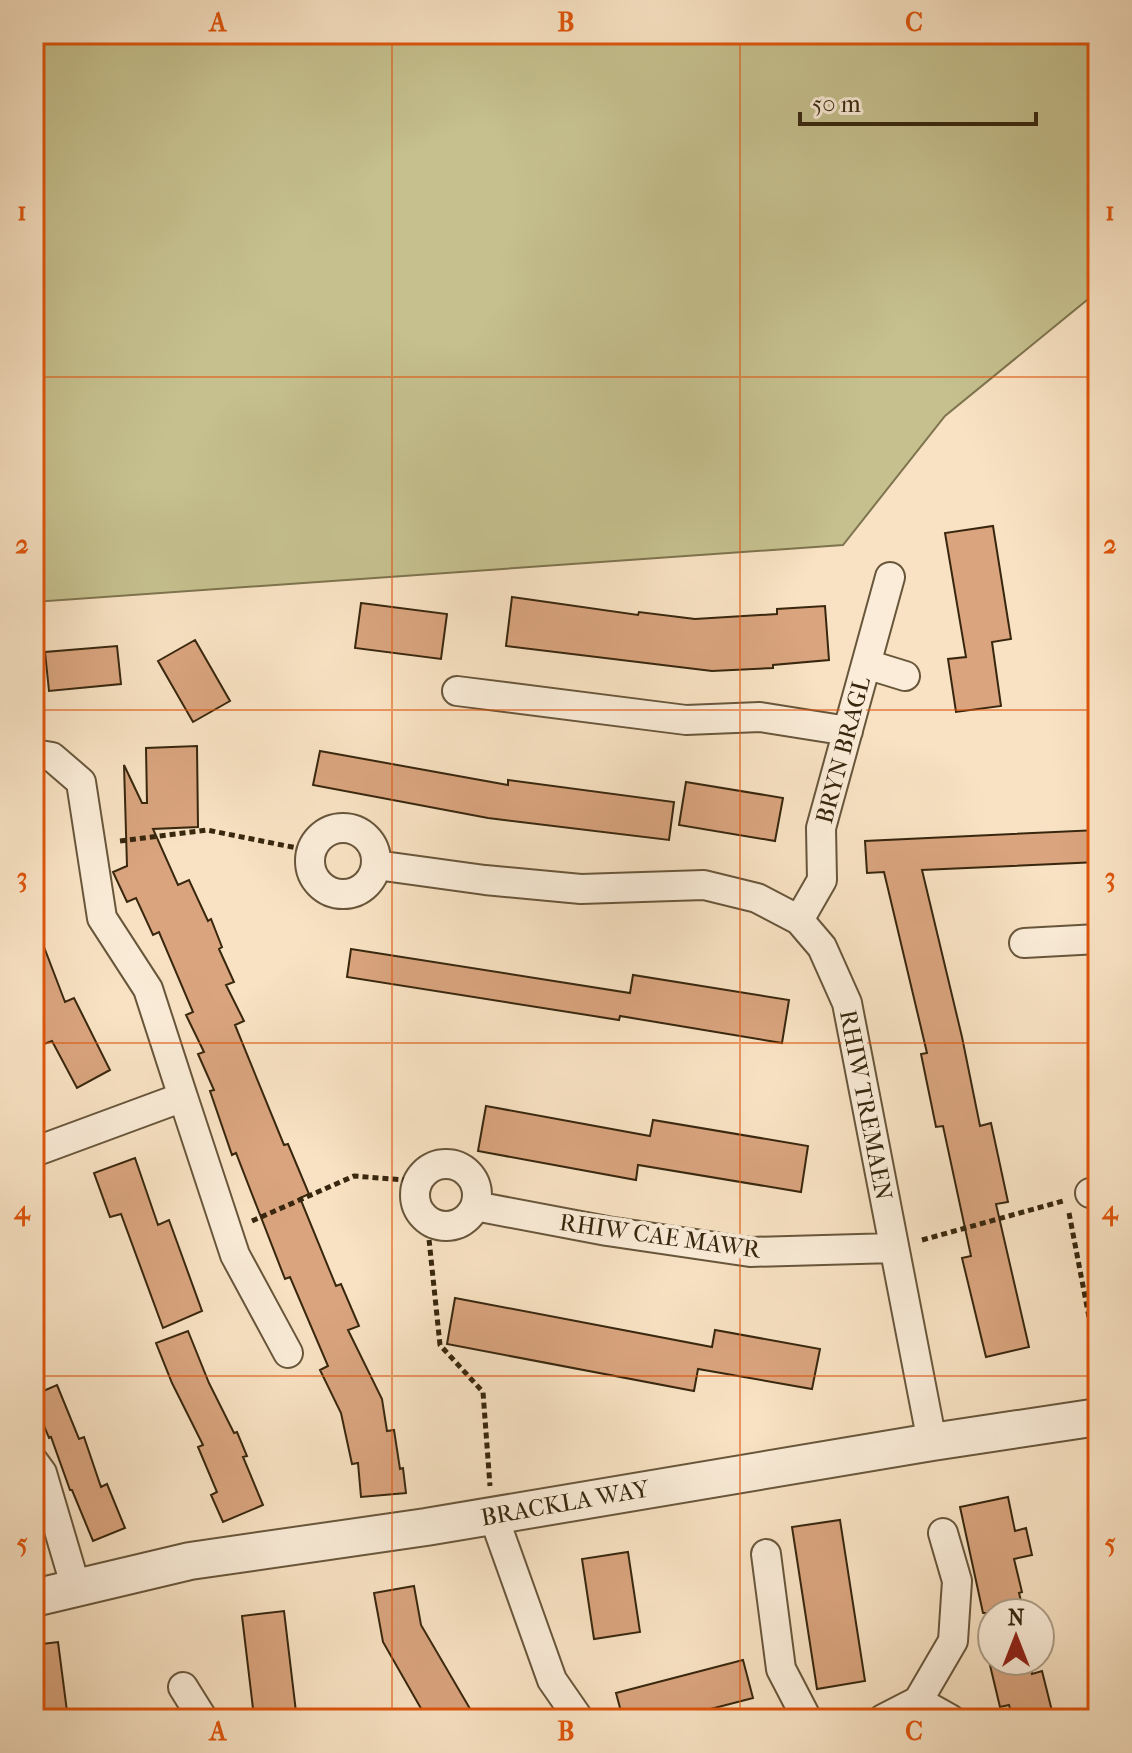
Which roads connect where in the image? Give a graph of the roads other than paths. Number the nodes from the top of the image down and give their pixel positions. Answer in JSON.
{"nodes":[{"id":1,"x":890,"y":577,"type":"dead end"},
{"id":2,"x":866,"y":664,"type":"junction"},
{"id":3,"x":905,"y":676,"type":"dead end"},
{"id":4,"x":457,"y":691,"type":"dead end"},
{"id":5,"x":848,"y":731,"type":"junction"},
{"id":6,"x":34,"y":754,"type":"edge"},
{"id":7,"x":376,"y":865,"type":"junction"},
{"id":8,"x":799,"y":920,"type":"junction"},
{"id":9,"x":1098,"y":939,"type":"edge"},
{"id":10,"x":1024,"y":943,"type":"dead end"},
{"id":11,"x":183,"y":1097,"type":"junction"},
{"id":12,"x":34,"y":1152,"type":"edge"},
{"id":13,"x":475,"y":1206,"type":"junction"},
{"id":14,"x":894,"y":1248,"type":"junction"},
{"id":15,"x":288,"y":1353,"type":"dead end"},
{"id":16,"x":1098,"y":1417,"type":"edge"},
{"id":17,"x":932,"y":1442,"type":"junction"},
{"id":18,"x":34,"y":1462,"type":"edge"},
{"id":19,"x":493,"y":1515,"type":"junction"},
{"id":20,"x":943,"y":1533,"type":"dead end"},
{"id":21,"x":766,"y":1554,"type":"dead end"},
{"id":22,"x":76,"y":1588,"type":"junction"},
{"id":23,"x":34,"y":1598,"type":"edge"},
{"id":24,"x":183,"y":1687,"type":"dead end"},
{"id":25,"x":918,"y":1701,"type":"junction"},
{"id":26,"x":203,"y":1719,"type":"edge"},
{"id":27,"x":579,"y":1719,"type":"edge"},
{"id":28,"x":807,"y":1719,"type":"edge"},
{"id":29,"x":883,"y":1719,"type":"edge"},
{"id":30,"x":950,"y":1719,"type":"edge"}],
"edges":[{"from":1,"to":2,"type":"street","name":"BRYN BRAGL"},
{"from":2,"to":3,"type":"street"},
{"from":2,"to":5,"type":"street","name":"BRYN BRAGL"},
{"from":4,"to":5,"type":"street"},
{"from":5,"to":8,"type":"street","name":"BRYN BRAGL"},
{"from":6,"to":11,"type":"street"},
{"from":7,"to":7,"type":"street"},
{"from":7,"to":8,"type":"street","name":"RHIW TREMAEN"},
{"from":8,"to":14,"type":"street","name":"RHIW TREMAEN"},
{"from":9,"to":10,"type":"street"},
{"from":11,"to":12,"type":"street"},
{"from":11,"to":15,"type":"street"},
{"from":13,"to":13,"type":"street"},
{"from":13,"to":14,"type":"street","name":"RHIW CAE MAWR"},
{"from":14,"to":17,"type":"street","name":"RHIW TREMAEN"},
{"from":16,"to":17,"type":"street","name":"BRACKLA WAY"},
{"from":17,"to":19,"type":"street","name":"BRACKLA WAY"},
{"from":18,"to":22,"type":"street"},
{"from":19,"to":22,"type":"street","name":"BRACKLA WAY"},
{"from":19,"to":27,"type":"street"},
{"from":20,"to":25,"type":"street"},
{"from":21,"to":28,"type":"street"},
{"from":22,"to":23,"type":"street","name":"BRACKLA WAY"},
{"from":24,"to":26,"type":"street"},
{"from":25,"to":29,"type":"street"},
{"from":25,"to":30,"type":"street"}]}
